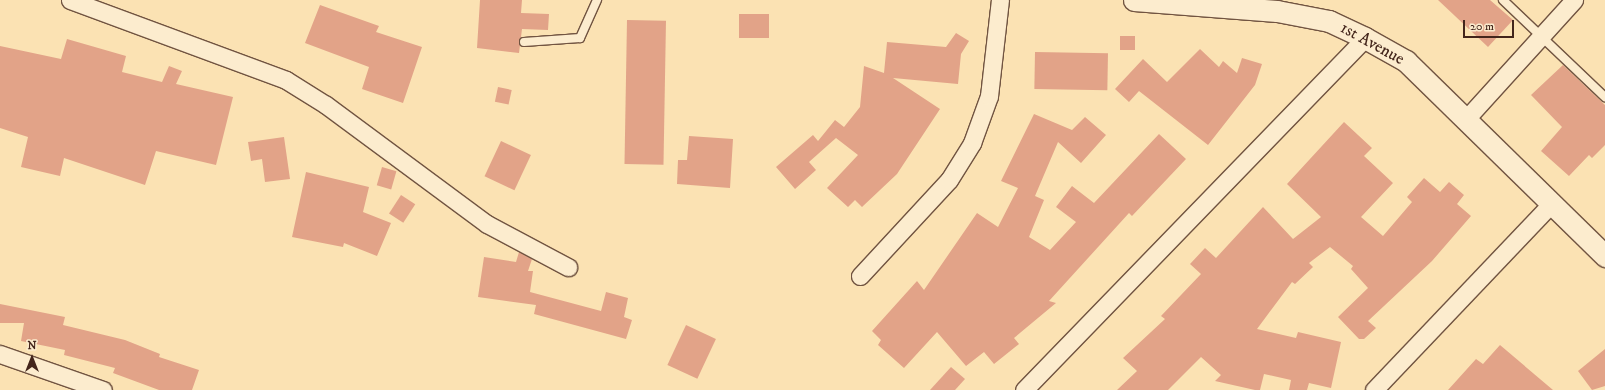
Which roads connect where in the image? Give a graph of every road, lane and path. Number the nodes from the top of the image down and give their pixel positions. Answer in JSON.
{"nodes":[{"id":1,"x":70,"y":0,"type":"edge"},
{"id":2,"x":597,"y":0,"type":"edge"},
{"id":3,"x":1000,"y":0,"type":"edge"},
{"id":4,"x":1134,"y":0,"type":"edge"},
{"id":5,"x":1503,"y":0,"type":"edge"},
{"id":6,"x":1574,"y":0,"type":"edge"},
{"id":7,"x":1186,"y":2,"type":"edge"},
{"id":8,"x":1278,"y":6,"type":"edge"},
{"id":9,"x":1538,"y":37,"type":"junction"},
{"id":10,"x":1365,"y":38,"type":"junction"},
{"id":11,"x":524,"y":42,"type":"dead end"},
{"id":12,"x":1605,"y":97,"type":"edge"},
{"id":13,"x":1466,"y":119,"type":"junction"},
{"id":14,"x":1551,"y":204,"type":"junction"},
{"id":15,"x":1605,"y":256,"type":"edge"},
{"id":16,"x":568,"y":267,"type":"dead end"},
{"id":17,"x":860,"y":276,"type":"dead end"},
{"id":18,"x":0,"y":354,"type":"edge"},
{"id":19,"x":103,"y":390,"type":"edge"},
{"id":20,"x":1024,"y":390,"type":"edge"},
{"id":21,"x":1374,"y":390,"type":"edge"}],
"edges":[{"from":1,"to":16,"type":"street"},
{"from":2,"to":11,"type":"lane"},
{"from":3,"to":17,"type":"street"},
{"from":4,"to":7,"type":"street","name":"1st Avenue"},
{"from":5,"to":9,"type":"lane"},
{"from":6,"to":9,"type":"street"},
{"from":7,"to":8,"type":"street","name":"1st Avenue"},
{"from":8,"to":10,"type":"street","name":"1st Avenue"},
{"from":9,"to":12,"type":"lane"},
{"from":9,"to":13,"type":"street"},
{"from":10,"to":13,"type":"street","name":"1st Avenue"},
{"from":10,"to":20,"type":"street"},
{"from":13,"to":14,"type":"street","name":"1st Avenue"},
{"from":14,"to":15,"type":"street","name":"1st Avenue"},
{"from":14,"to":21,"type":"street"},
{"from":18,"to":19,"type":"street"}]}
